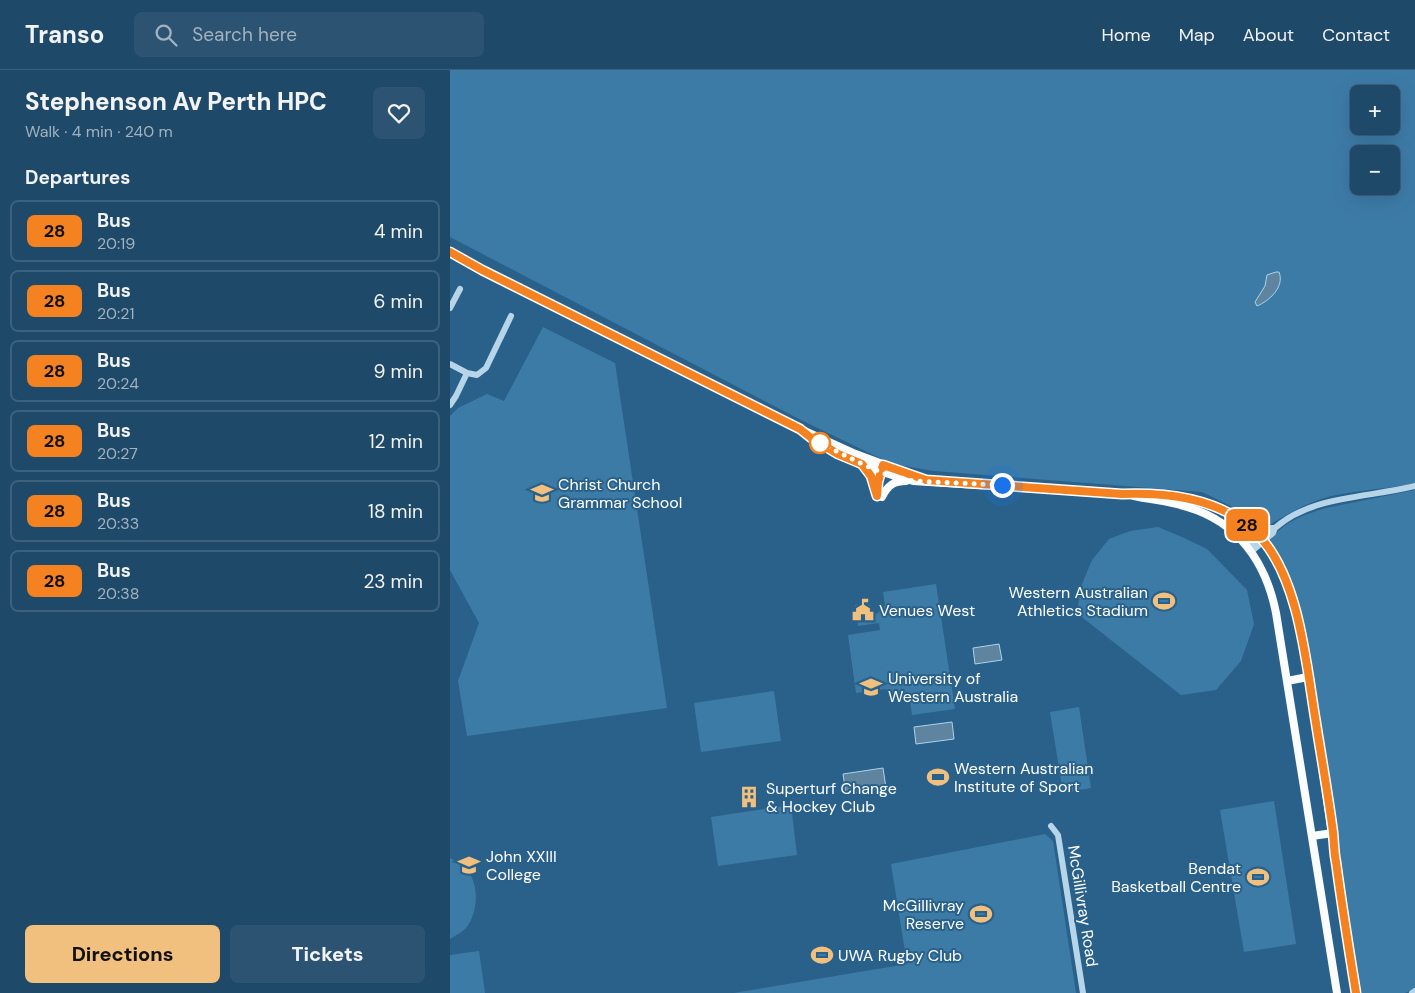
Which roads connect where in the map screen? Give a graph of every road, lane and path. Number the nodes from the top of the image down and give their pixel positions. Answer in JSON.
{"nodes":[{"id":1,"x":450,"y":252,"type":"edge"},
{"id":2,"x":460,"y":289,"type":"dead end"},
{"id":3,"x":450,"y":308,"type":"edge"},
{"id":4,"x":511,"y":316,"type":"dead end"},
{"id":5,"x":450,"y":364,"type":"edge"},
{"id":6,"x":467,"y":373,"type":"junction"},
{"id":7,"x":450,"y":405,"type":"edge"},
{"id":8,"x":800,"y":429,"type":"junction"},
{"id":9,"x":862,"y":464,"type":"junction"},
{"id":10,"x":926,"y":480,"type":"junction"},
{"id":11,"x":913,"y":481,"type":"junction"},
{"id":12,"x":1415,"y":486,"type":"edge"},
{"id":13,"x":1122,"y":494,"type":"junction"},
{"id":14,"x":1262,"y":539,"type":"junction"},
{"id":15,"x":1250,"y":549,"type":"junction"},
{"id":16,"x":1308,"y":677,"type":"junction"},
{"id":17,"x":1287,"y":681,"type":"junction"},
{"id":18,"x":1051,"y":826,"type":"dead end"},
{"id":19,"x":1333,"y":833,"type":"junction"},
{"id":20,"x":1312,"y":836,"type":"junction"},
{"id":21,"x":1083,"y":993,"type":"edge"},
{"id":22,"x":1337,"y":993,"type":"edge"},
{"id":23,"x":1356,"y":993,"type":"edge"}],
"edges":[{"from":1,"to":8,"type":"main road"},
{"from":2,"to":3,"type":"street"},
{"from":4,"to":6,"type":"street"},
{"from":5,"to":6,"type":"street"},
{"from":6,"to":7,"type":"street"},
{"from":8,"to":9,"type":"main road"},
{"from":8,"to":10,"type":"main road"},
{"from":9,"to":11,"type":"main road"},
{"from":9,"to":11,"type":"main road"},
{"from":10,"to":11,"type":"main road"},
{"from":10,"to":13,"type":"main road"},
{"from":12,"to":14,"type":"street"},
{"from":13,"to":14,"type":"main road"},
{"from":13,"to":15,"type":"main road"},
{"from":14,"to":15,"type":"street"},
{"from":14,"to":16,"type":"main road"},
{"from":15,"to":17,"type":"main road"},
{"from":16,"to":17,"type":"main road"},
{"from":16,"to":19,"type":"main road"},
{"from":17,"to":20,"type":"main road"},
{"from":18,"to":21,"type":"street","name":"McGillivray Road"},
{"from":19,"to":20,"type":"main road"},
{"from":19,"to":23,"type":"main road"},
{"from":20,"to":22,"type":"main road"}]}
